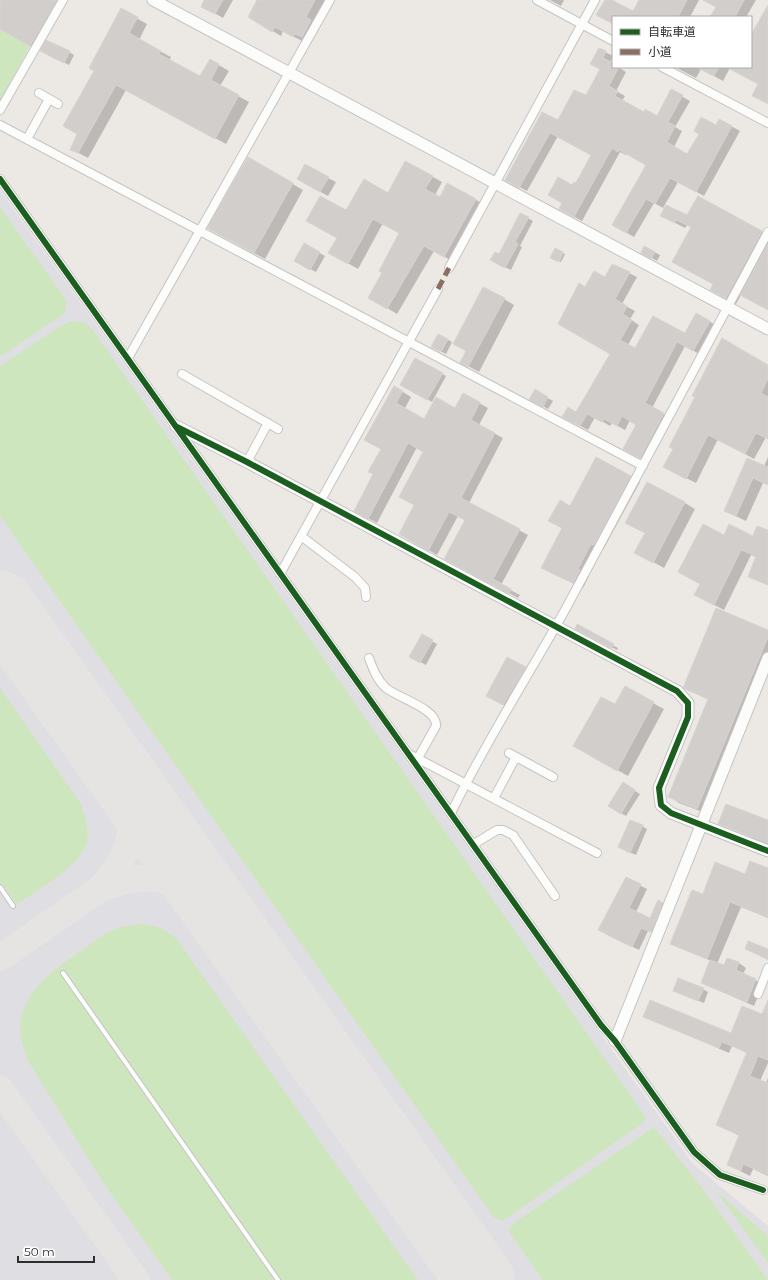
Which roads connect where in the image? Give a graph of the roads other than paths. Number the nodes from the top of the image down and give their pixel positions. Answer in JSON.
{"nodes":[{"id":1,"x":63,"y":0,"type":"edge"},
{"id":2,"x":153,"y":0,"type":"edge"},
{"id":3,"x":330,"y":0,"type":"edge"},
{"id":4,"x":537,"y":0,"type":"edge"},
{"id":5,"x":595,"y":0,"type":"edge"},
{"id":6,"x":582,"y":24,"type":"junction"},
{"id":7,"x":612,"y":40,"type":"edge"},
{"id":8,"x":664,"y":68,"type":"edge"},
{"id":9,"x":288,"y":72,"type":"junction"},
{"id":10,"x":39,"y":94,"type":"dead end"},
{"id":11,"x":49,"y":99,"type":"junction"},
{"id":12,"x":58,"y":104,"type":"dead end"},
{"id":13,"x":0,"y":110,"type":"edge"},
{"id":14,"x":768,"y":123,"type":"edge"},
{"id":15,"x":0,"y":125,"type":"edge"},
{"id":16,"x":27,"y":139,"type":"junction"},
{"id":17,"x":0,"y":179,"type":"edge"},
{"id":18,"x":495,"y":183,"type":"junction"},
{"id":19,"x":201,"y":231,"type":"junction"},
{"id":20,"x":768,"y":232,"type":"edge"},
{"id":21,"x":449,"y":268,"type":"dead end"},
{"id":22,"x":438,"y":289,"type":"dead end"},
{"id":23,"x":727,"y":307,"type":"junction"},
{"id":24,"x":768,"y":329,"type":"edge"},
{"id":25,"x":409,"y":340,"type":"junction"},
{"id":26,"x":128,"y":358,"type":"junction"},
{"id":27,"x":182,"y":374,"type":"dead end"},
{"id":28,"x":268,"y":423,"type":"junction"},
{"id":29,"x":176,"y":426,"type":"junction"},
{"id":30,"x":278,"y":428,"type":"dead end"},
{"id":31,"x":247,"y":462,"type":"junction"},
{"id":32,"x":643,"y":466,"type":"junction"},
{"id":33,"x":320,"y":501,"type":"junction"},
{"id":34,"x":301,"y":536,"type":"junction"},
{"id":35,"x":280,"y":574,"type":"junction"},
{"id":36,"x":366,"y":597,"type":"dead end"},
{"id":37,"x":556,"y":626,"type":"junction"},
{"id":38,"x":369,"y":658,"type":"dead end"},
{"id":39,"x":768,"y":658,"type":"edge"},
{"id":40,"x":414,"y":756,"type":"junction"},
{"id":41,"x":553,"y":777,"type":"dead end"},
{"id":42,"x":466,"y":783,"type":"junction"},
{"id":43,"x":494,"y":798,"type":"junction"},
{"id":44,"x":451,"y":813,"type":"junction"},
{"id":45,"x":700,"y":825,"type":"junction"},
{"id":46,"x":474,"y":844,"type":"junction"},
{"id":47,"x":768,"y":851,"type":"edge"},
{"id":48,"x":597,"y":853,"type":"dead end"},
{"id":49,"x":0,"y":887,"type":"edge"},
{"id":50,"x":556,"y":896,"type":"dead end"},
{"id":51,"x":13,"y":906,"type":"dead end"},
{"id":52,"x":768,"y":968,"type":"edge"},
{"id":53,"x":63,"y":973,"type":"dead end"},
{"id":54,"x":758,"y":994,"type":"dead end"},
{"id":55,"x":615,"y":1041,"type":"junction"},
{"id":56,"x":763,"y":1190,"type":"dead end"},
{"id":57,"x":278,"y":1280,"type":"edge"}],
"edges":[{"from":1,"to":13,"type":"street"},
{"from":2,"to":9,"type":"street"},
{"from":3,"to":9,"type":"street"},
{"from":4,"to":6,"type":"street"},
{"from":5,"to":6,"type":"street"},
{"from":6,"to":7,"type":"street"},
{"from":6,"to":18,"type":"street"},
{"from":8,"to":14,"type":"street"},
{"from":9,"to":18,"type":"street"},
{"from":9,"to":19,"type":"street"},
{"from":10,"to":11,"type":"street"},
{"from":11,"to":12,"type":"street"},
{"from":11,"to":16,"type":"street"},
{"from":15,"to":16,"type":"street"},
{"from":16,"to":19,"type":"street"},
{"from":17,"to":26,"type":"street"},
{"from":18,"to":21,"type":"street"},
{"from":18,"to":23,"type":"street"},
{"from":19,"to":25,"type":"street"},
{"from":19,"to":26,"type":"street"},
{"from":20,"to":23,"type":"street"},
{"from":22,"to":25,"type":"street"},
{"from":23,"to":24,"type":"street"},
{"from":23,"to":32,"type":"street"},
{"from":25,"to":32,"type":"street"},
{"from":25,"to":33,"type":"street"},
{"from":26,"to":29,"type":"street"},
{"from":27,"to":28,"type":"street"},
{"from":28,"to":30,"type":"street"},
{"from":28,"to":31,"type":"street"},
{"from":29,"to":31,"type":"street"},
{"from":29,"to":35,"type":"street"},
{"from":31,"to":33,"type":"street"},
{"from":32,"to":37,"type":"street"},
{"from":33,"to":34,"type":"street"},
{"from":33,"to":37,"type":"street"},
{"from":34,"to":35,"type":"street"},
{"from":34,"to":36,"type":"street"},
{"from":35,"to":40,"type":"street"},
{"from":37,"to":42,"type":"street"},
{"from":37,"to":45,"type":"street"},
{"from":38,"to":40,"type":"street"},
{"from":39,"to":45,"type":"street"},
{"from":40,"to":42,"type":"street"},
{"from":40,"to":44,"type":"street"},
{"from":41,"to":43,"type":"street"},
{"from":42,"to":43,"type":"street"},
{"from":42,"to":44,"type":"street"},
{"from":43,"to":48,"type":"street"},
{"from":44,"to":46,"type":"street"},
{"from":45,"to":47,"type":"street"},
{"from":45,"to":55,"type":"street"},
{"from":46,"to":50,"type":"street"},
{"from":46,"to":55,"type":"street"},
{"from":49,"to":51,"type":"lane"},
{"from":52,"to":54,"type":"street"},
{"from":53,"to":57,"type":"lane"},
{"from":55,"to":56,"type":"street"}]}
